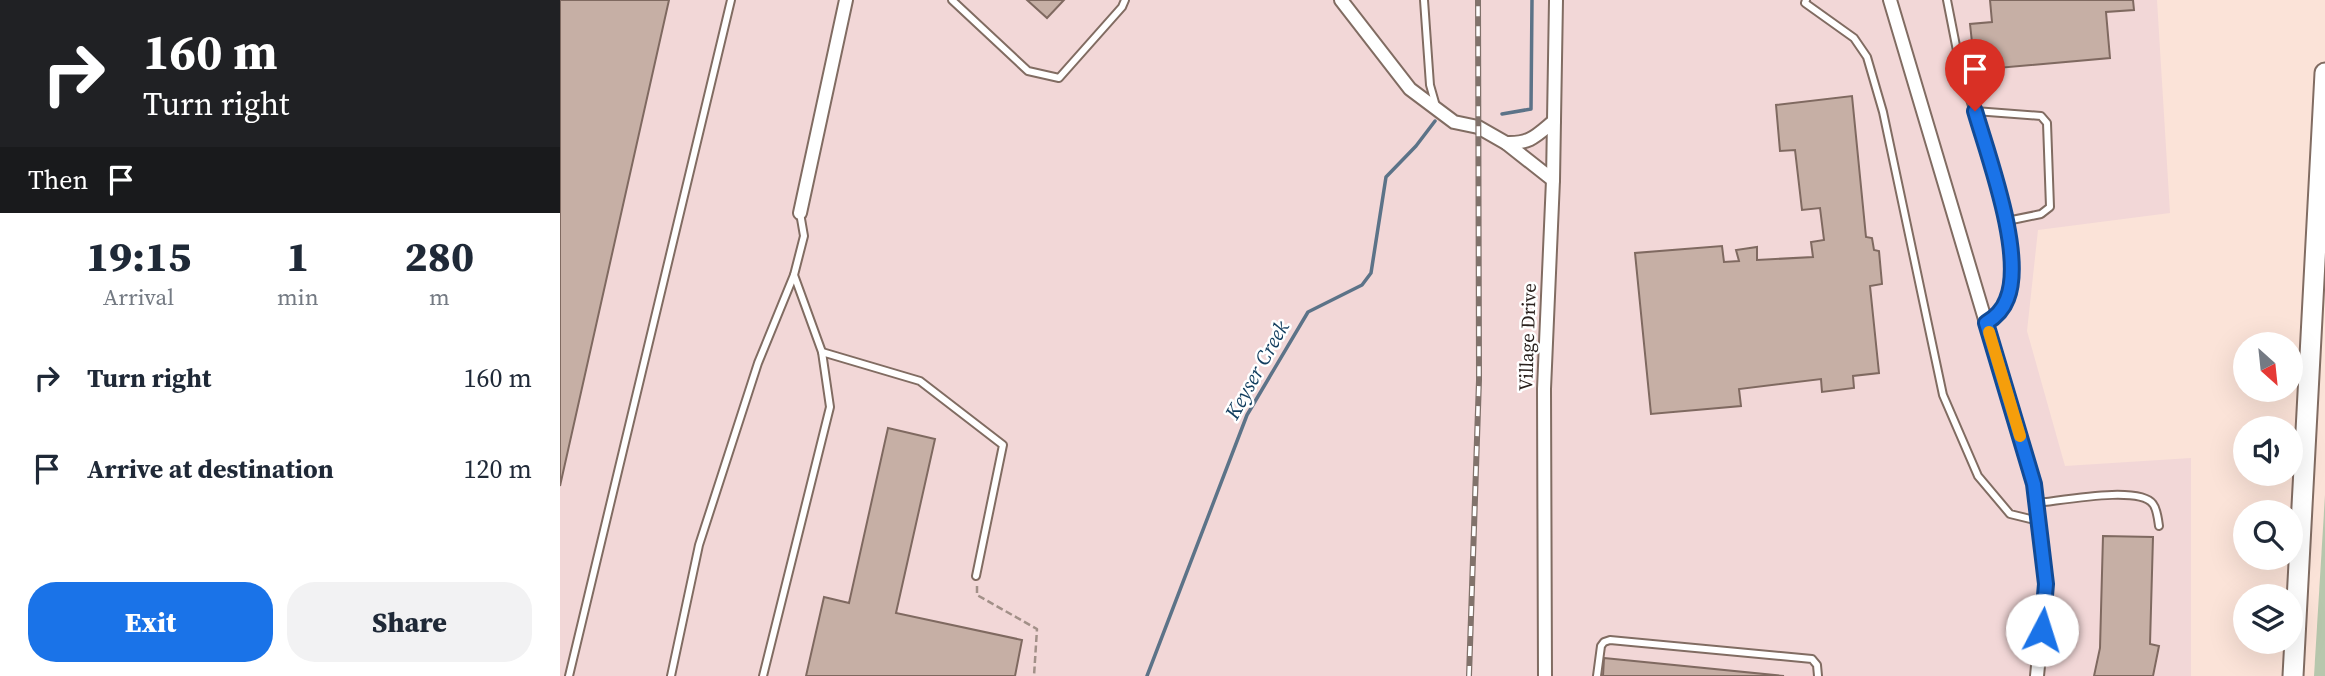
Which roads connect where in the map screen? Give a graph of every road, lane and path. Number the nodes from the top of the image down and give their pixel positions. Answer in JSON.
{"nodes":[{"id":1,"x":731,"y":0,"type":"edge"},
{"id":2,"x":846,"y":0,"type":"edge"},
{"id":3,"x":952,"y":0,"type":"edge"},
{"id":4,"x":1125,"y":0,"type":"edge"},
{"id":5,"x":1341,"y":0,"type":"edge"},
{"id":6,"x":1424,"y":0,"type":"edge"},
{"id":7,"x":1556,"y":0,"type":"edge"},
{"id":8,"x":1805,"y":0,"type":"edge"},
{"id":9,"x":1890,"y":0,"type":"edge"},
{"id":10,"x":1947,"y":0,"type":"edge"},
{"id":11,"x":2325,"y":73,"type":"edge"},
{"id":12,"x":1436,"y":108,"type":"junction"},
{"id":13,"x":1975,"y":111,"type":"junction"},
{"id":14,"x":1554,"y":121,"type":"junction"},
{"id":15,"x":1506,"y":143,"type":"junction"},
{"id":16,"x":1553,"y":180,"type":"junction"},
{"id":17,"x":800,"y":213,"type":"joint"},
{"id":18,"x":2007,"y":221,"type":"junction"},
{"id":19,"x":2321,"y":228,"type":"edge"},
{"id":20,"x":794,"y":275,"type":"junction"},
{"id":21,"x":1986,"y":323,"type":"junction"},
{"id":22,"x":822,"y":352,"type":"junction"},
{"id":23,"x":2037,"y":503,"type":"junction"},
{"id":24,"x":2040,"y":521,"type":"junction"},
{"id":25,"x":2159,"y":526,"type":"dead end"},
{"id":26,"x":976,"y":576,"type":"joint"},
{"id":27,"x":569,"y":676,"type":"edge"},
{"id":28,"x":671,"y":676,"type":"edge"},
{"id":29,"x":763,"y":676,"type":"edge"},
{"id":30,"x":1034,"y":676,"type":"edge"},
{"id":31,"x":1545,"y":676,"type":"edge"},
{"id":32,"x":1597,"y":676,"type":"edge"},
{"id":33,"x":1818,"y":676,"type":"edge"},
{"id":34,"x":2038,"y":676,"type":"edge"},
{"id":35,"x":2293,"y":676,"type":"edge"}],
"edges":[{"from":1,"to":27,"type":"lane"},
{"from":2,"to":17,"type":"street"},
{"from":3,"to":4,"type":"lane"},
{"from":5,"to":12,"type":"street"},
{"from":6,"to":12,"type":"lane"},
{"from":7,"to":14,"type":"street","name":"Village Drive"},
{"from":8,"to":24,"type":"lane"},
{"from":9,"to":21,"type":"street"},
{"from":10,"to":13,"type":"lane"},
{"from":11,"to":19,"type":"main road"},
{"from":12,"to":15,"type":"street"},
{"from":13,"to":18,"type":"lane"},
{"from":13,"to":18,"type":"lane"},
{"from":14,"to":15,"type":"street"},
{"from":14,"to":16,"type":"street","name":"Village Drive"},
{"from":15,"to":16,"type":"street"},
{"from":16,"to":31,"type":"street","name":"Village Drive"},
{"from":17,"to":20,"type":"lane"},
{"from":18,"to":21,"type":"lane"},
{"from":19,"to":35,"type":"main road"},
{"from":20,"to":22,"type":"lane"},
{"from":20,"to":28,"type":"lane"},
{"from":21,"to":23,"type":"street"},
{"from":22,"to":26,"type":"lane"},
{"from":22,"to":29,"type":"lane"},
{"from":23,"to":24,"type":"street"},
{"from":23,"to":25,"type":"lane"},
{"from":24,"to":34,"type":"street"},
{"from":26,"to":30,"type":"path"},
{"from":32,"to":33,"type":"lane"}]}
